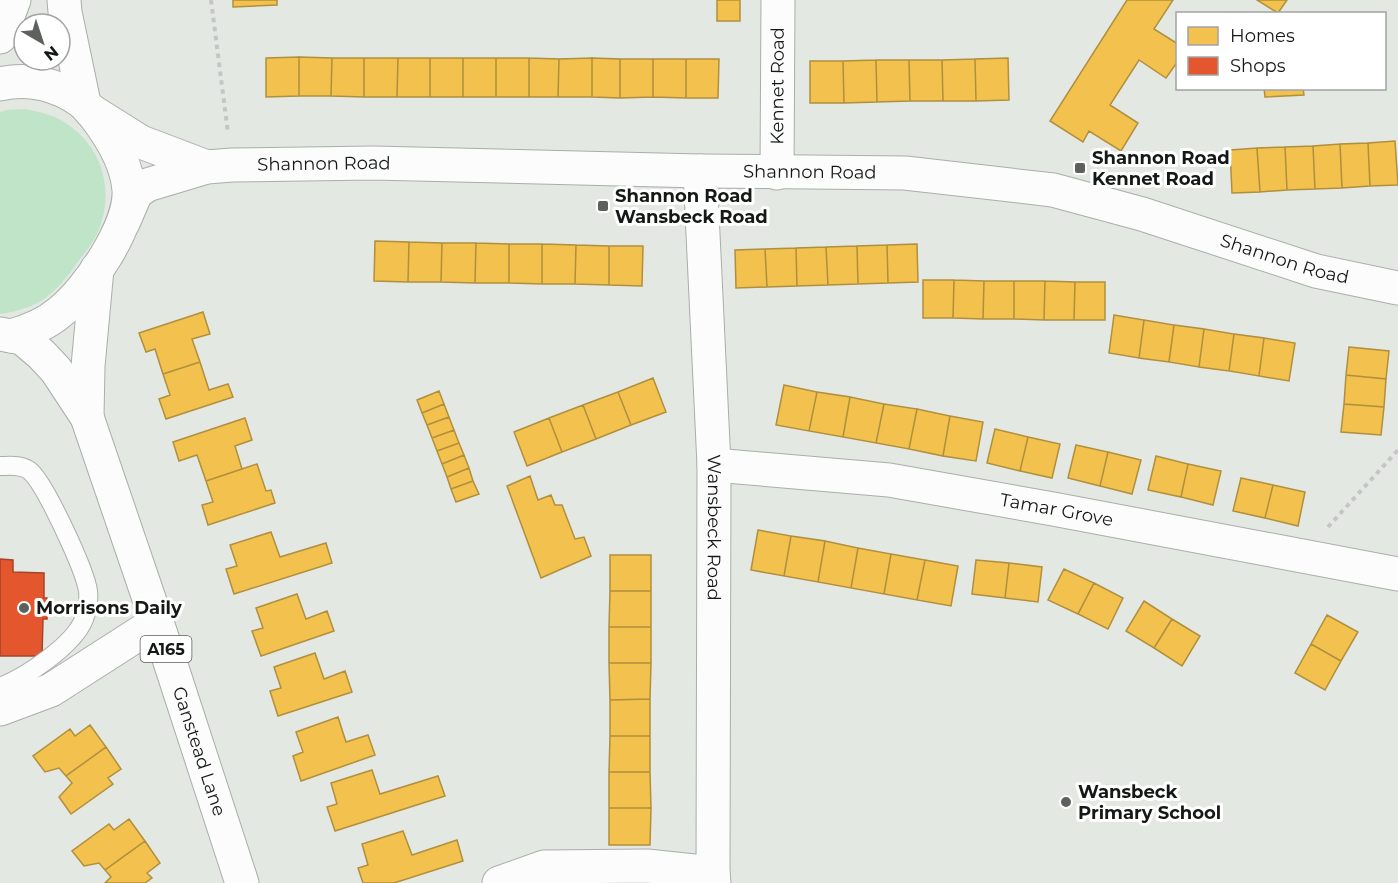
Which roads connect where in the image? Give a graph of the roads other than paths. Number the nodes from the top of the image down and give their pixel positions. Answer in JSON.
{"nodes":[{"id":1,"x":14,"y":0,"type":"edge"},
{"id":2,"x":64,"y":0,"type":"edge"},
{"id":3,"x":778,"y":0,"type":"edge"},
{"id":4,"x":0,"y":37,"type":"edge"},
{"id":5,"x":0,"y":84,"type":"edge"},
{"id":6,"x":87,"y":107,"type":"junction"},
{"id":7,"x":220,"y":166,"type":"junction"},
{"id":8,"x":700,"y":171,"type":"junction"},
{"id":9,"x":777,"y":173,"type":"junction"},
{"id":10,"x":123,"y":223,"type":"junction"},
{"id":11,"x":97,"y":269,"type":"junction"},
{"id":12,"x":1398,"y":288,"type":"edge"},
{"id":13,"x":6,"y":335,"type":"edge"},
{"id":14,"x":87,"y":417,"type":"junction"},
{"id":15,"x":714,"y":465,"type":"junction"},
{"id":16,"x":0,"y":466,"type":"edge"},
{"id":17,"x":1398,"y":574,"type":"edge"},
{"id":18,"x":157,"y":622,"type":"junction"},
{"id":19,"x":0,"y":687,"type":"edge"},
{"id":20,"x":0,"y":709,"type":"edge"},
{"id":21,"x":714,"y":878,"type":"edge"},
{"id":22,"x":242,"y":883,"type":"edge"},
{"id":23,"x":499,"y":883,"type":"edge"}],
"edges":[{"from":1,"to":4,"type":"main road"},
{"from":2,"to":6,"type":"main road","number":"A165"},
{"from":3,"to":9,"type":"main road","name":"Kennet Road"},
{"from":5,"to":6,"type":"main road","number":"A165"},
{"from":6,"to":7,"type":"main road","name":"Shannon Road"},
{"from":6,"to":10,"type":"main road","number":"A165"},
{"from":7,"to":8,"type":"main road","name":"Shannon Road"},
{"from":7,"to":10,"type":"main road","name":"Shannon Road"},
{"from":8,"to":9,"type":"main road","name":"Shannon Road"},
{"from":8,"to":15,"type":"main road","name":"Wansbeck Road"},
{"from":9,"to":12,"type":"main road","name":"Shannon Road"},
{"from":10,"to":11,"type":"main road","number":"A165"},
{"from":11,"to":13,"type":"main road","number":"A165"},
{"from":11,"to":14,"type":"main road","name":"Ganstead Lane","number":"A165"},
{"from":13,"to":14,"type":"main road","name":"Ganstead Lane","number":"A165"},
{"from":14,"to":18,"type":"main road","name":"Ganstead Lane","number":"A165"},
{"from":15,"to":17,"type":"main road","name":"Tamar Grove"},
{"from":15,"to":21,"type":"main road","name":"Wansbeck Road"},
{"from":16,"to":19,"type":"lane"},
{"from":18,"to":20,"type":"main road"},
{"from":18,"to":22,"type":"main road","name":"Ganstead Lane","number":"A165"},
{"from":21,"to":23,"type":"main road"}]}
